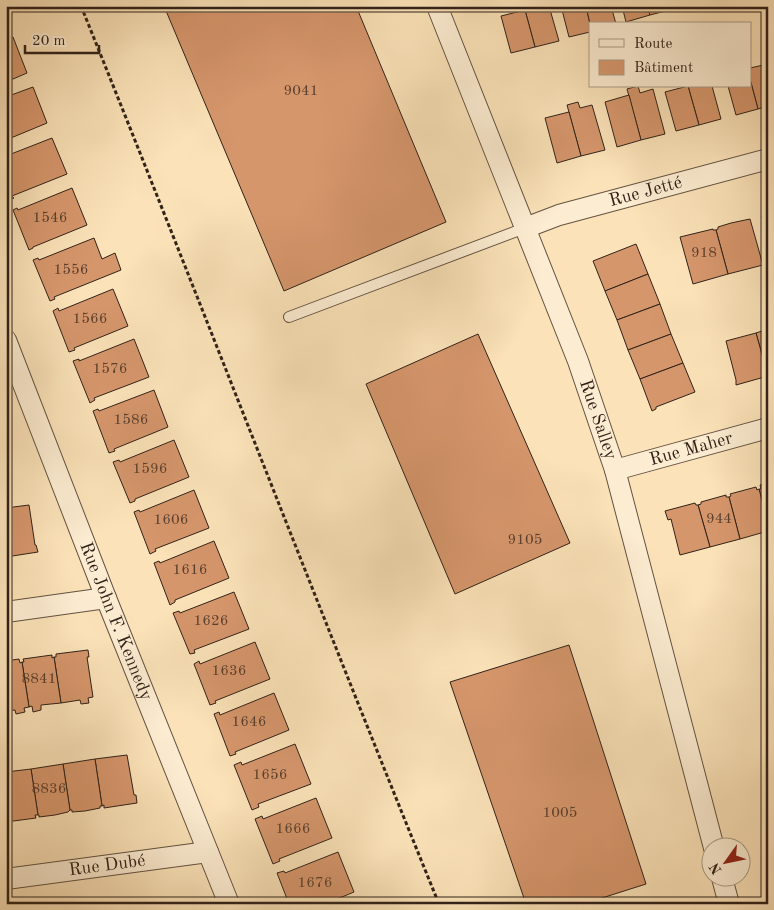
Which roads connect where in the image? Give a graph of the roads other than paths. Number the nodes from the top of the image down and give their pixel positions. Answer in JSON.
{"nodes":[{"id":1,"x":437,"y":6,"type":"edge"},
{"id":2,"x":768,"y":159,"type":"edge"},
{"id":3,"x":525,"y":228,"type":"junction"},
{"id":4,"x":289,"y":317,"type":"dead end"},
{"id":5,"x":7,"y":343,"type":"edge"},
{"id":6,"x":768,"y":428,"type":"edge"},
{"id":7,"x":615,"y":470,"type":"junction"},
{"id":8,"x":106,"y":598,"type":"junction"},
{"id":9,"x":6,"y":612,"type":"edge"},
{"id":10,"x":711,"y":838,"type":"edge"},
{"id":11,"x":208,"y":852,"type":"junction"},
{"id":12,"x":6,"y":879,"type":"edge"},
{"id":13,"x":725,"y":888,"type":"edge"},
{"id":14,"x":229,"y":904,"type":"edge"},
{"id":15,"x":729,"y":904,"type":"edge"}],
"edges":[{"from":1,"to":3,"type":"street","name":"Rue Salley"},
{"from":2,"to":3,"type":"street","name":"Rue Jetté"},
{"from":3,"to":4,"type":"lane"},
{"from":3,"to":7,"type":"street","name":"Rue Salley"},
{"from":5,"to":8,"type":"street","name":"Rue John F. Kennedy"},
{"from":6,"to":7,"type":"street","name":"Rue Maher"},
{"from":7,"to":10,"type":"street","name":"Rue Salley"},
{"from":8,"to":9,"type":"street"},
{"from":8,"to":11,"type":"street","name":"Rue John F. Kennedy"},
{"from":11,"to":12,"type":"street","name":"Rue Dubé"},
{"from":11,"to":14,"type":"street","name":"Rue John F. Kennedy"},
{"from":13,"to":15,"type":"street"}]}
